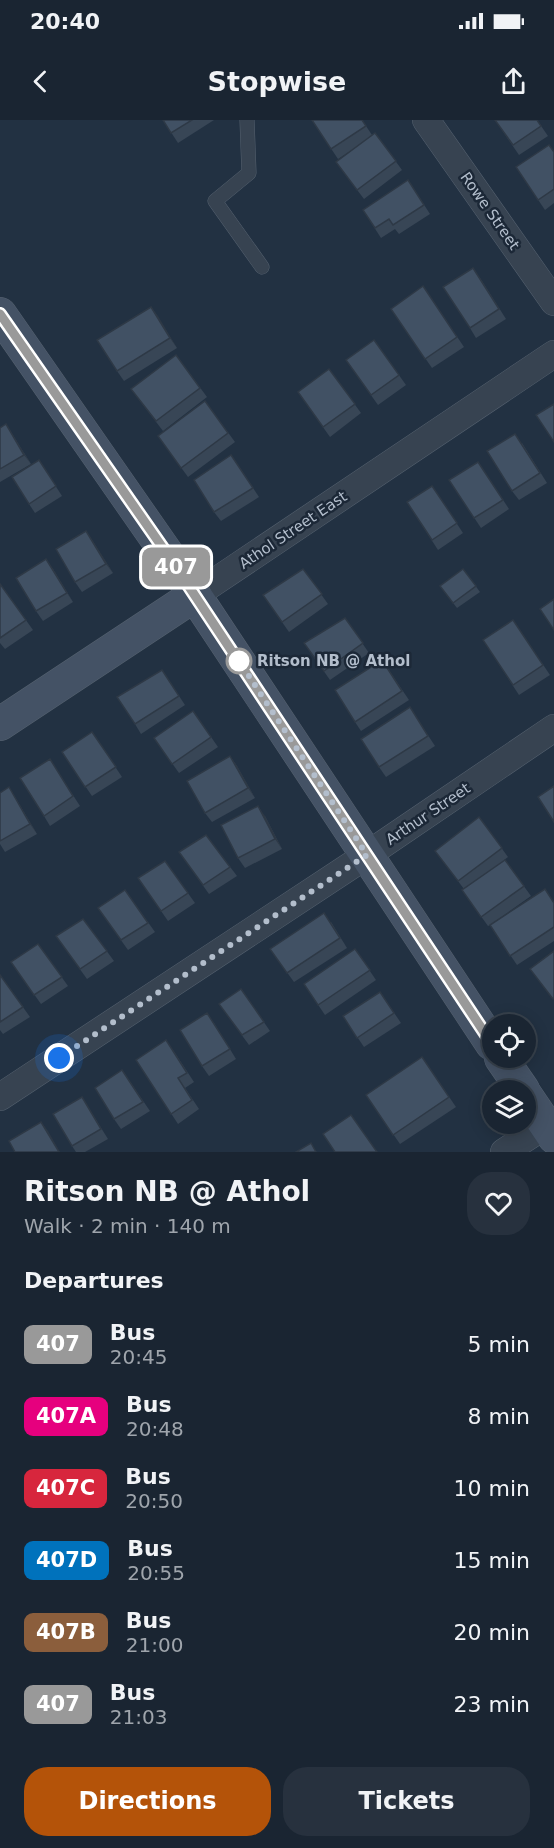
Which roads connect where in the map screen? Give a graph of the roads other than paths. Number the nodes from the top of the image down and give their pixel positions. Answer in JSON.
{"nodes":[{"id":1,"x":247,"y":120,"type":"edge"},
{"id":2,"x":426,"y":120,"type":"edge"},
{"id":3,"x":262,"y":267,"type":"dead end"},
{"id":4,"x":554,"y":302,"type":"edge"},
{"id":5,"x":0,"y":314,"type":"edge"},
{"id":6,"x":554,"y":354,"type":"edge"},
{"id":7,"x":195,"y":595,"type":"junction"},
{"id":8,"x":0,"y":724,"type":"edge"},
{"id":9,"x":554,"y":728,"type":"edge"},
{"id":10,"x":367,"y":855,"type":"junction"},
{"id":11,"x":482,"y":1029,"type":"edge"},
{"id":12,"x":0,"y":1097,"type":"edge"},
{"id":13,"x":536,"y":1110,"type":"edge"},
{"id":14,"x":550,"y":1131,"type":"edge"},
{"id":15,"x":504,"y":1152,"type":"edge"}],
"edges":[{"from":1,"to":3,"type":"lane"},
{"from":2,"to":4,"type":"street","name":"Rowe Street"},
{"from":5,"to":7,"type":"main road"},
{"from":6,"to":7,"type":"street","name":"Athol Street East"},
{"from":7,"to":8,"type":"main road","name":"Athol Street East"},
{"from":7,"to":10,"type":"main road"},
{"from":9,"to":10,"type":"street","name":"Arthur Street"},
{"from":10,"to":11,"type":"main road"},
{"from":10,"to":12,"type":"street","name":"Arthur Street"},
{"from":13,"to":14,"type":"main road"},
{"from":14,"to":15,"type":"street"}]}
